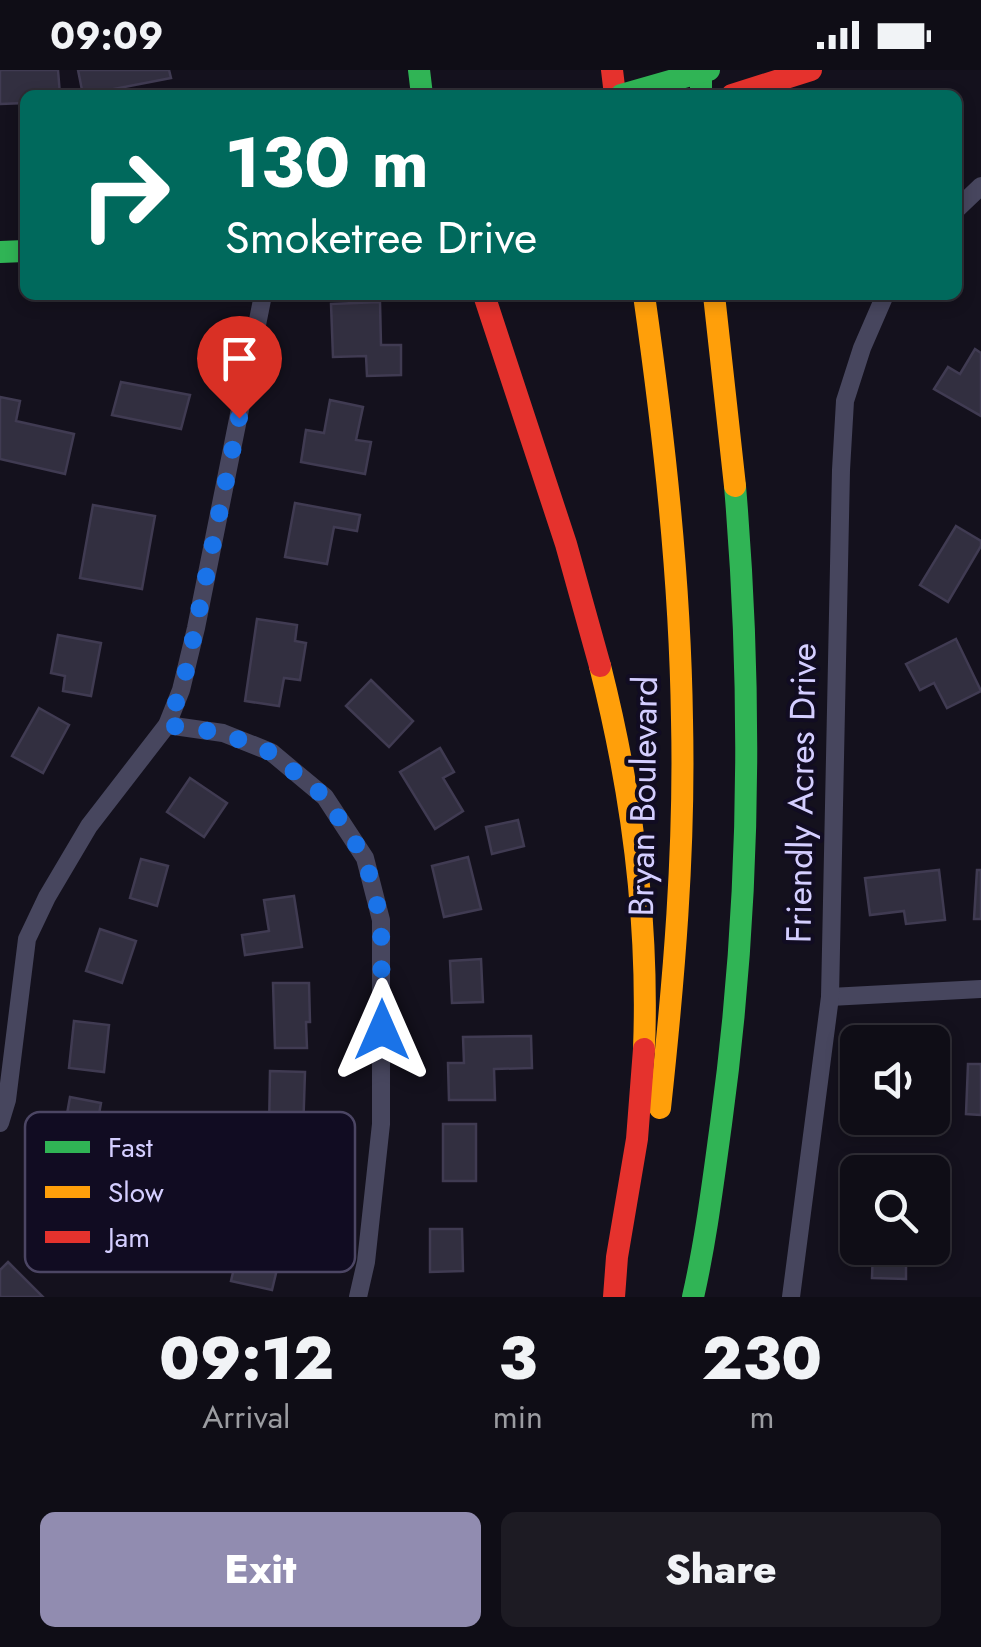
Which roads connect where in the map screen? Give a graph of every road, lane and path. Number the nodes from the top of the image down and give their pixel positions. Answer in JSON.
{"nodes":[{"id":1,"x":705,"y":70,"type":"edge"},
{"id":2,"x":811,"y":70,"type":"edge"},
{"id":3,"x":635,"y":90,"type":"edge"},
{"id":4,"x":749,"y":90,"type":"edge"},
{"id":5,"x":981,"y":186,"type":"edge"},
{"id":6,"x":962,"y":204,"type":"edge"},
{"id":7,"x":262,"y":300,"type":"edge"},
{"id":8,"x":486,"y":300,"type":"edge"},
{"id":9,"x":645,"y":300,"type":"edge"},
{"id":10,"x":715,"y":300,"type":"edge"},
{"id":11,"x":883,"y":300,"type":"edge"},
{"id":12,"x":167,"y":725,"type":"junction"},
{"id":13,"x":981,"y":989,"type":"edge"},
{"id":14,"x":830,"y":997,"type":"junction"},
{"id":15,"x":0,"y":1123,"type":"edge"},
{"id":16,"x":358,"y":1297,"type":"edge"},
{"id":17,"x":614,"y":1297,"type":"edge"},
{"id":18,"x":626,"y":1297,"type":"edge"},
{"id":19,"x":694,"y":1297,"type":"edge"},
{"id":20,"x":792,"y":1297,"type":"edge"}],
"edges":[{"from":1,"to":3,"type":"main road","bridge":true},
{"from":2,"to":4,"type":"main road"},
{"from":5,"to":6,"type":"street"},
{"from":7,"to":12,"type":"street"},
{"from":8,"to":17,"type":"main road"},
{"from":9,"to":18,"type":"main road","name":"Bryan Boulevard"},
{"from":10,"to":19,"type":"main road"},
{"from":11,"to":14,"type":"street","name":"Friendly Acres Drive"},
{"from":12,"to":15,"type":"street"},
{"from":12,"to":16,"type":"street"},
{"from":13,"to":14,"type":"street"},
{"from":14,"to":20,"type":"street","name":"Friendly Acres Drive"}]}
